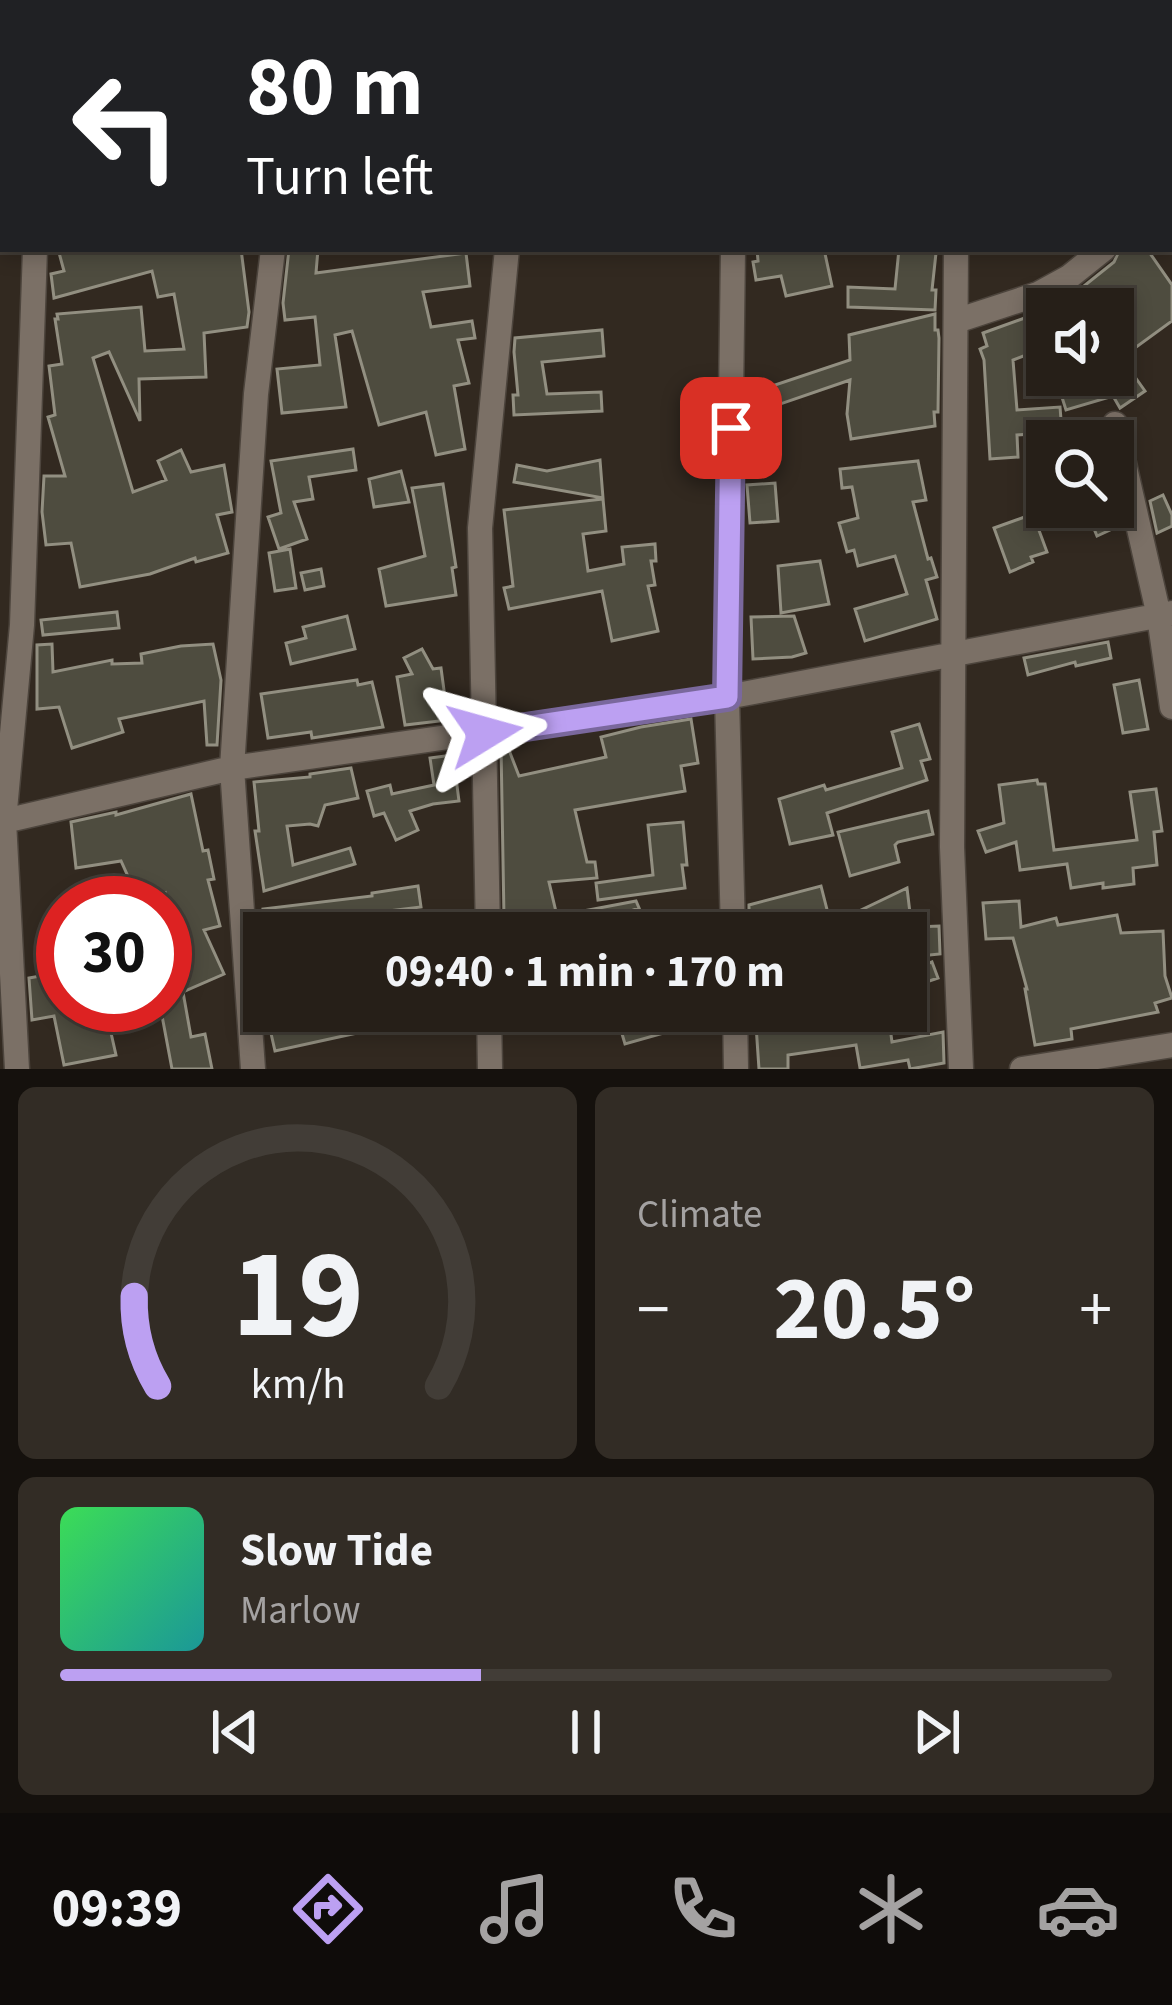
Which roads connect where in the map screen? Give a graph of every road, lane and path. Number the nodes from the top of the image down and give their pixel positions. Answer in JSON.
{"nodes":[{"id":1,"x":35,"y":252,"type":"edge"},
{"id":2,"x":273,"y":252,"type":"edge"},
{"id":3,"x":507,"y":252,"type":"edge"},
{"id":4,"x":733,"y":252,"type":"edge"},
{"id":5,"x":956,"y":252,"type":"edge"},
{"id":6,"x":1100,"y":252,"type":"edge"},
{"id":7,"x":956,"y":321,"type":"junction"},
{"id":8,"x":1134,"y":495,"type":"edge"},
{"id":9,"x":1166,"y":615,"type":"edge"},
{"id":10,"x":952,"y":655,"type":"junction"},
{"id":11,"x":727,"y":697,"type":"junction"},
{"id":12,"x":1172,"y":707,"type":"edge"},
{"id":13,"x":485,"y":733,"type":"junction"},
{"id":14,"x":232,"y":768,"type":"junction"},
{"id":15,"x":2,"y":822,"type":"edge"},
{"id":16,"x":488,"y":912,"type":"edge"},
{"id":17,"x":732,"y":912,"type":"edge"},
{"id":18,"x":489,"y":1032,"type":"edge"},
{"id":19,"x":735,"y":1032,"type":"edge"},
{"id":20,"x":1168,"y":1053,"type":"edge"},
{"id":21,"x":17,"y":1069,"type":"edge"},
{"id":22,"x":253,"y":1069,"type":"edge"},
{"id":23,"x":490,"y":1069,"type":"edge"},
{"id":24,"x":736,"y":1069,"type":"edge"},
{"id":25,"x":962,"y":1069,"type":"edge"},
{"id":26,"x":1022,"y":1069,"type":"edge"}],
"edges":[{"from":1,"to":15,"type":"street"},
{"from":2,"to":14,"type":"street"},
{"from":3,"to":13,"type":"street"},
{"from":4,"to":11,"type":"street"},
{"from":5,"to":7,"type":"street"},
{"from":6,"to":7,"type":"street"},
{"from":7,"to":10,"type":"street"},
{"from":8,"to":9,"type":"street"},
{"from":9,"to":10,"type":"street"},
{"from":9,"to":12,"type":"street"},
{"from":10,"to":11,"type":"street"},
{"from":10,"to":25,"type":"street"},
{"from":11,"to":13,"type":"street"},
{"from":11,"to":17,"type":"street"},
{"from":13,"to":14,"type":"street"},
{"from":13,"to":16,"type":"street"},
{"from":14,"to":15,"type":"street"},
{"from":14,"to":22,"type":"street"},
{"from":15,"to":21,"type":"street"},
{"from":18,"to":23,"type":"street"},
{"from":19,"to":24,"type":"street"},
{"from":20,"to":26,"type":"street"}]}
